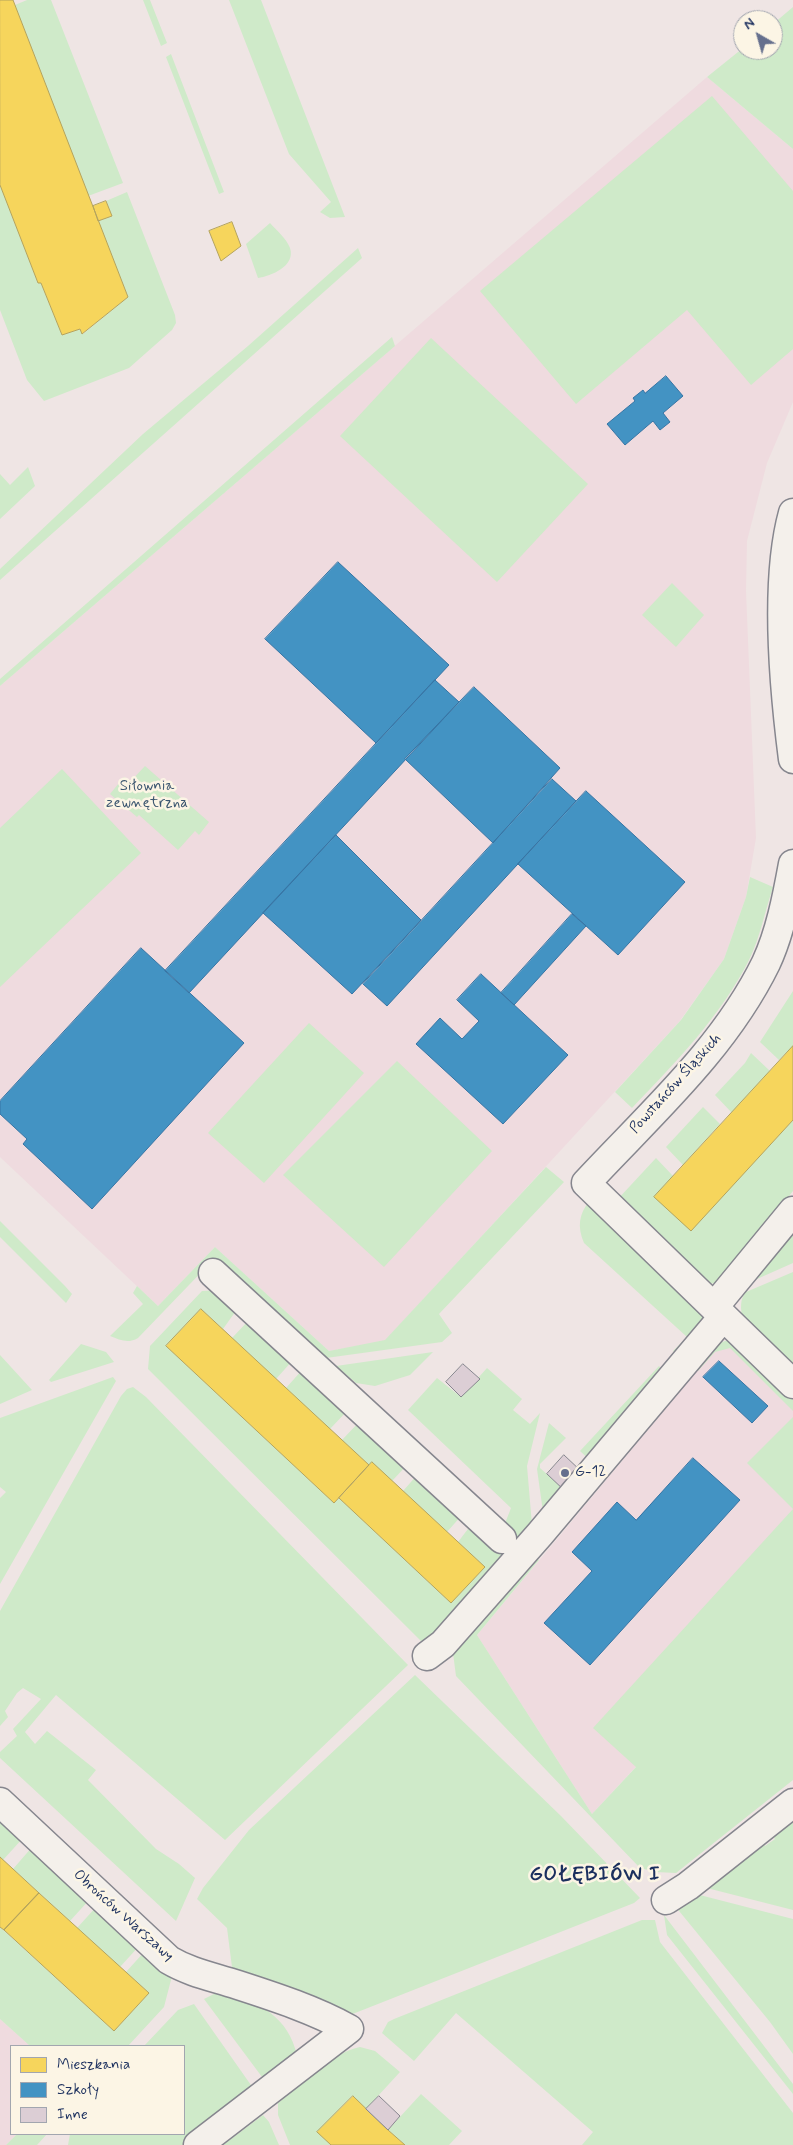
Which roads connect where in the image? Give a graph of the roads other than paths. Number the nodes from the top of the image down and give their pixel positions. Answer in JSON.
{"nodes":[{"id":1,"x":793,"y":513,"type":"edge"},
{"id":2,"x":788,"y":591,"type":"edge"},
{"id":3,"x":793,"y":759,"type":"edge"},
{"id":4,"x":793,"y":864,"type":"edge"},
{"id":5,"x":793,"y":1211,"type":"edge"},
{"id":6,"x":213,"y":1273,"type":"dead end"},
{"id":7,"x":719,"y":1312,"type":"junction"},
{"id":8,"x":793,"y":1384,"type":"edge"},
{"id":9,"x":502,"y":1539,"type":"dead end"},
{"id":10,"x":427,"y":1656,"type":"dead end"},
{"id":11,"x":0,"y":1802,"type":"edge"},
{"id":12,"x":793,"y":1803,"type":"edge"},
{"id":13,"x":666,"y":1900,"type":"dead end"},
{"id":14,"x":198,"y":2145,"type":"edge"}],
"edges":[{"from":1,"to":2,"type":"street"},
{"from":2,"to":3,"type":"street"},
{"from":4,"to":7,"type":"street","name":"Powstańców Śląskich"},
{"from":5,"to":7,"type":"street"},
{"from":6,"to":9,"type":"street"},
{"from":7,"to":8,"type":"street"},
{"from":7,"to":10,"type":"street"},
{"from":11,"to":14,"type":"street","name":"Obrońców Warszawy"},
{"from":12,"to":13,"type":"street"}]}
